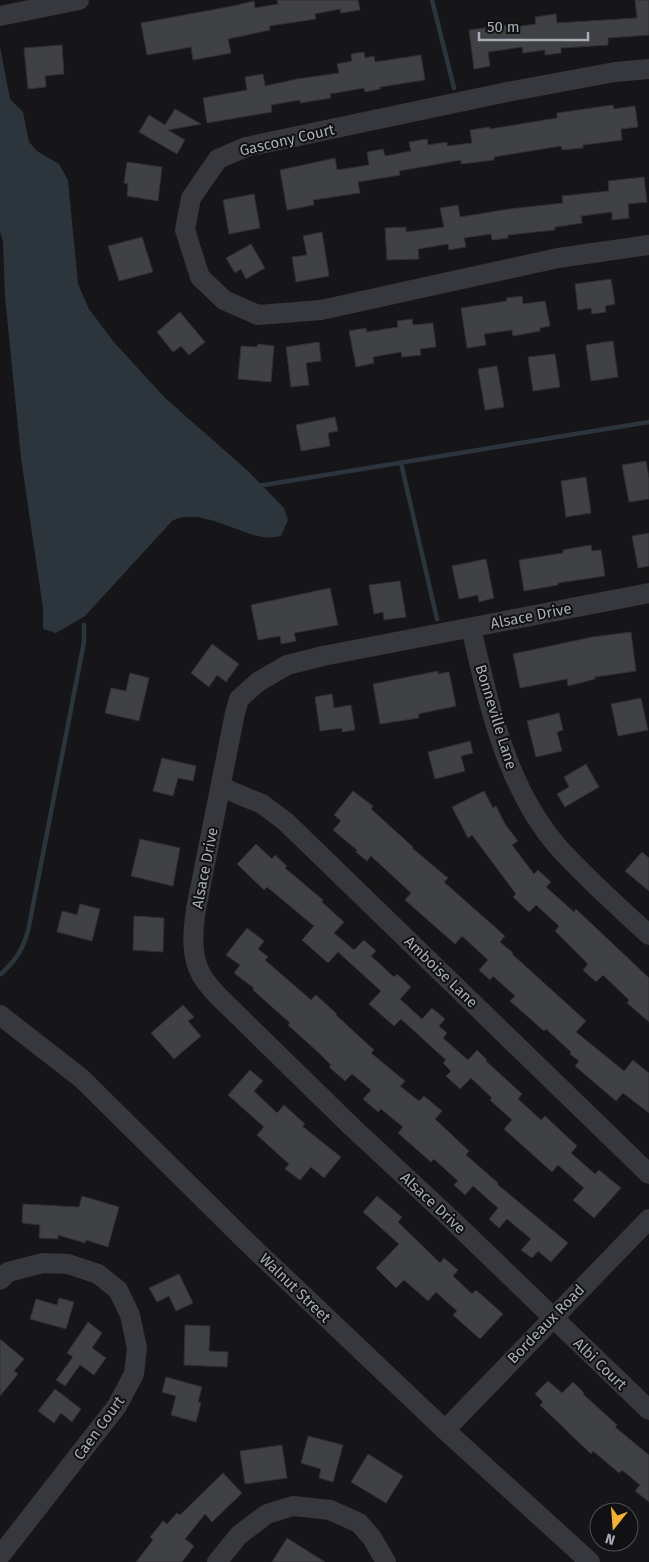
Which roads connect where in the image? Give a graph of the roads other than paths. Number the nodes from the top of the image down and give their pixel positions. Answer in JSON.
{"nodes":[{"id":1,"x":78,"y":0,"type":"edge"},
{"id":2,"x":0,"y":16,"type":"edge"},
{"id":3,"x":649,"y":69,"type":"edge"},
{"id":4,"x":649,"y":245,"type":"edge"},
{"id":5,"x":649,"y":593,"type":"edge"},
{"id":6,"x":471,"y":628,"type":"junction"},
{"id":7,"x":221,"y":787,"type":"junction"},
{"id":8,"x":649,"y":935,"type":"edge"},
{"id":9,"x":0,"y":1015,"type":"edge"},
{"id":10,"x":649,"y":1174,"type":"edge"},
{"id":11,"x":649,"y":1219,"type":"edge"},
{"id":12,"x":0,"y":1280,"type":"edge"},
{"id":13,"x":552,"y":1318,"type":"junction"},
{"id":14,"x":649,"y":1410,"type":"edge"},
{"id":15,"x":444,"y":1430,"type":"junction"},
{"id":16,"x":0,"y":1556,"type":"edge"},
{"id":17,"x":218,"y":1562,"type":"edge"},
{"id":18,"x":386,"y":1562,"type":"edge"},
{"id":19,"x":590,"y":1562,"type":"edge"}],
"edges":[{"from":1,"to":2,"type":"street"},
{"from":3,"to":4,"type":"street","name":"Gascony Court"},
{"from":5,"to":6,"type":"street","name":"Alsace Drive"},
{"from":6,"to":7,"type":"street","name":"Alsace Drive"},
{"from":6,"to":8,"type":"street","name":"Bonneville Lane"},
{"from":7,"to":10,"type":"street","name":"Amboise Lane"},
{"from":7,"to":13,"type":"street","name":"Alsace Drive"},
{"from":9,"to":15,"type":"street","name":"Walnut Street"},
{"from":11,"to":13,"type":"street","name":"Bordeaux Road"},
{"from":12,"to":16,"type":"street","name":"Caen Court"},
{"from":13,"to":14,"type":"street","name":"Albi Court"},
{"from":13,"to":15,"type":"street","name":"Bordeaux Road"},
{"from":15,"to":19,"type":"street","name":"Walnut Street"},
{"from":17,"to":18,"type":"street"}]}
